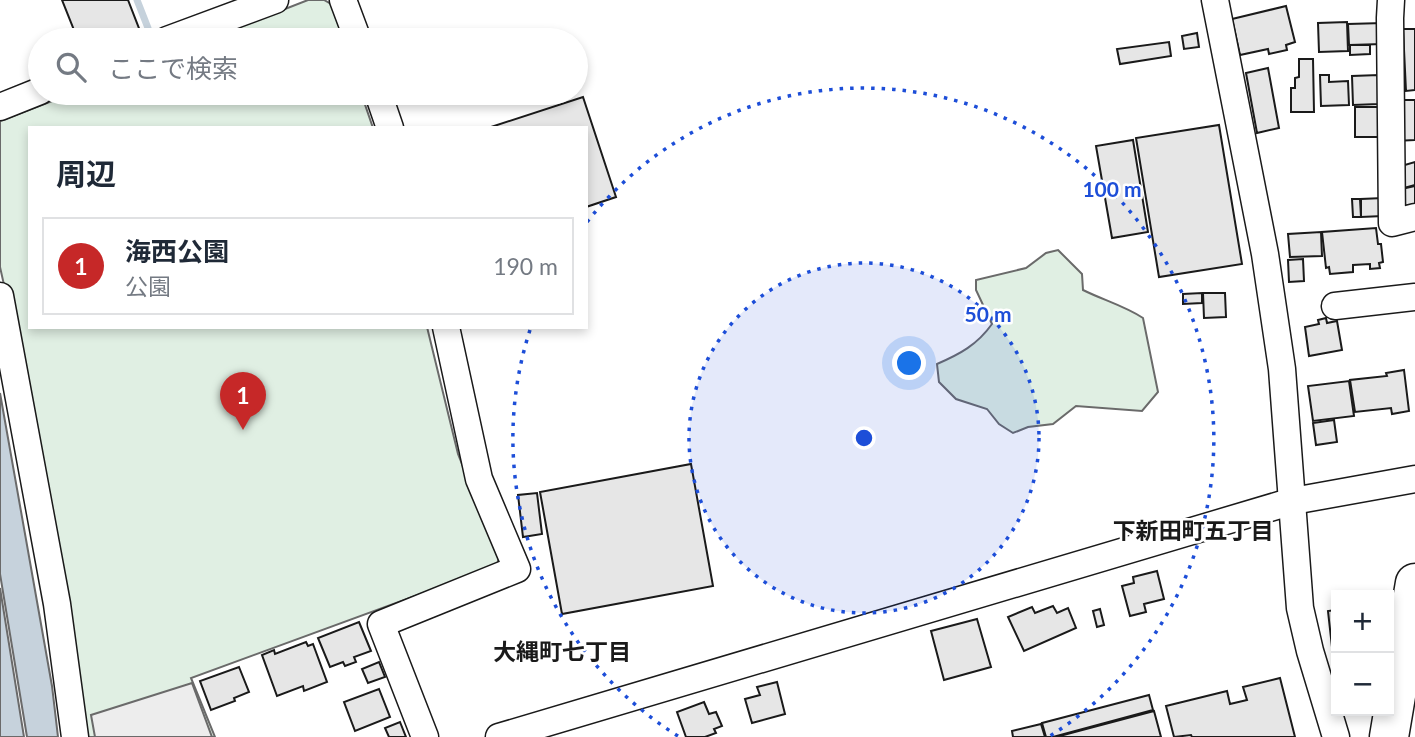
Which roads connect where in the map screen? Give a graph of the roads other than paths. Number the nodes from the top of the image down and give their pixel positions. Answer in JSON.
{"nodes":[{"id":1,"x":275,"y":0,"type":"edge"},
{"id":2,"x":343,"y":0,"type":"edge"},
{"id":3,"x":1215,"y":0,"type":"edge"},
{"id":4,"x":1234,"y":0,"type":"edge"},
{"id":5,"x":1391,"y":0,"type":"edge"},
{"id":6,"x":199,"y":28,"type":"edge"},
{"id":7,"x":354,"y":28,"type":"edge"},
{"id":8,"x":28,"y":96,"type":"edge"},
{"id":9,"x":382,"y":105,"type":"edge"},
{"id":10,"x":0,"y":107,"type":"edge"},
{"id":11,"x":389,"y":126,"type":"edge"},
{"id":12,"x":1415,"y":217,"type":"edge"},
{"id":13,"x":0,"y":296,"type":"edge"},
{"id":14,"x":1415,"y":298,"type":"edge"},
{"id":15,"x":1335,"y":306,"type":"dead end"},
{"id":16,"x":446,"y":329,"type":"edge"},
{"id":17,"x":1415,"y":479,"type":"edge"},
{"id":18,"x":1293,"y":501,"type":"junction"},
{"id":19,"x":1415,"y":583,"type":"edge"},
{"id":20,"x":1399,"y":722,"type":"edge"},
{"id":21,"x":75,"y":737,"type":"edge"},
{"id":22,"x":425,"y":737,"type":"edge"},
{"id":23,"x":499,"y":737,"type":"edge"},
{"id":24,"x":1336,"y":737,"type":"edge"}],
"edges":[{"from":1,"to":6,"type":"street"},
{"from":2,"to":7,"type":"street"},
{"from":3,"to":4,"type":"street"},
{"from":3,"to":18,"type":"street"},
{"from":5,"to":12,"type":"street"},
{"from":8,"to":10,"type":"street"},
{"from":9,"to":11,"type":"street"},
{"from":13,"to":21,"type":"street"},
{"from":14,"to":15,"type":"street"},
{"from":16,"to":22,"type":"street"},
{"from":17,"to":18,"type":"street"},
{"from":18,"to":23,"type":"street"},
{"from":18,"to":24,"type":"street"},
{"from":19,"to":20,"type":"highway"}]}
